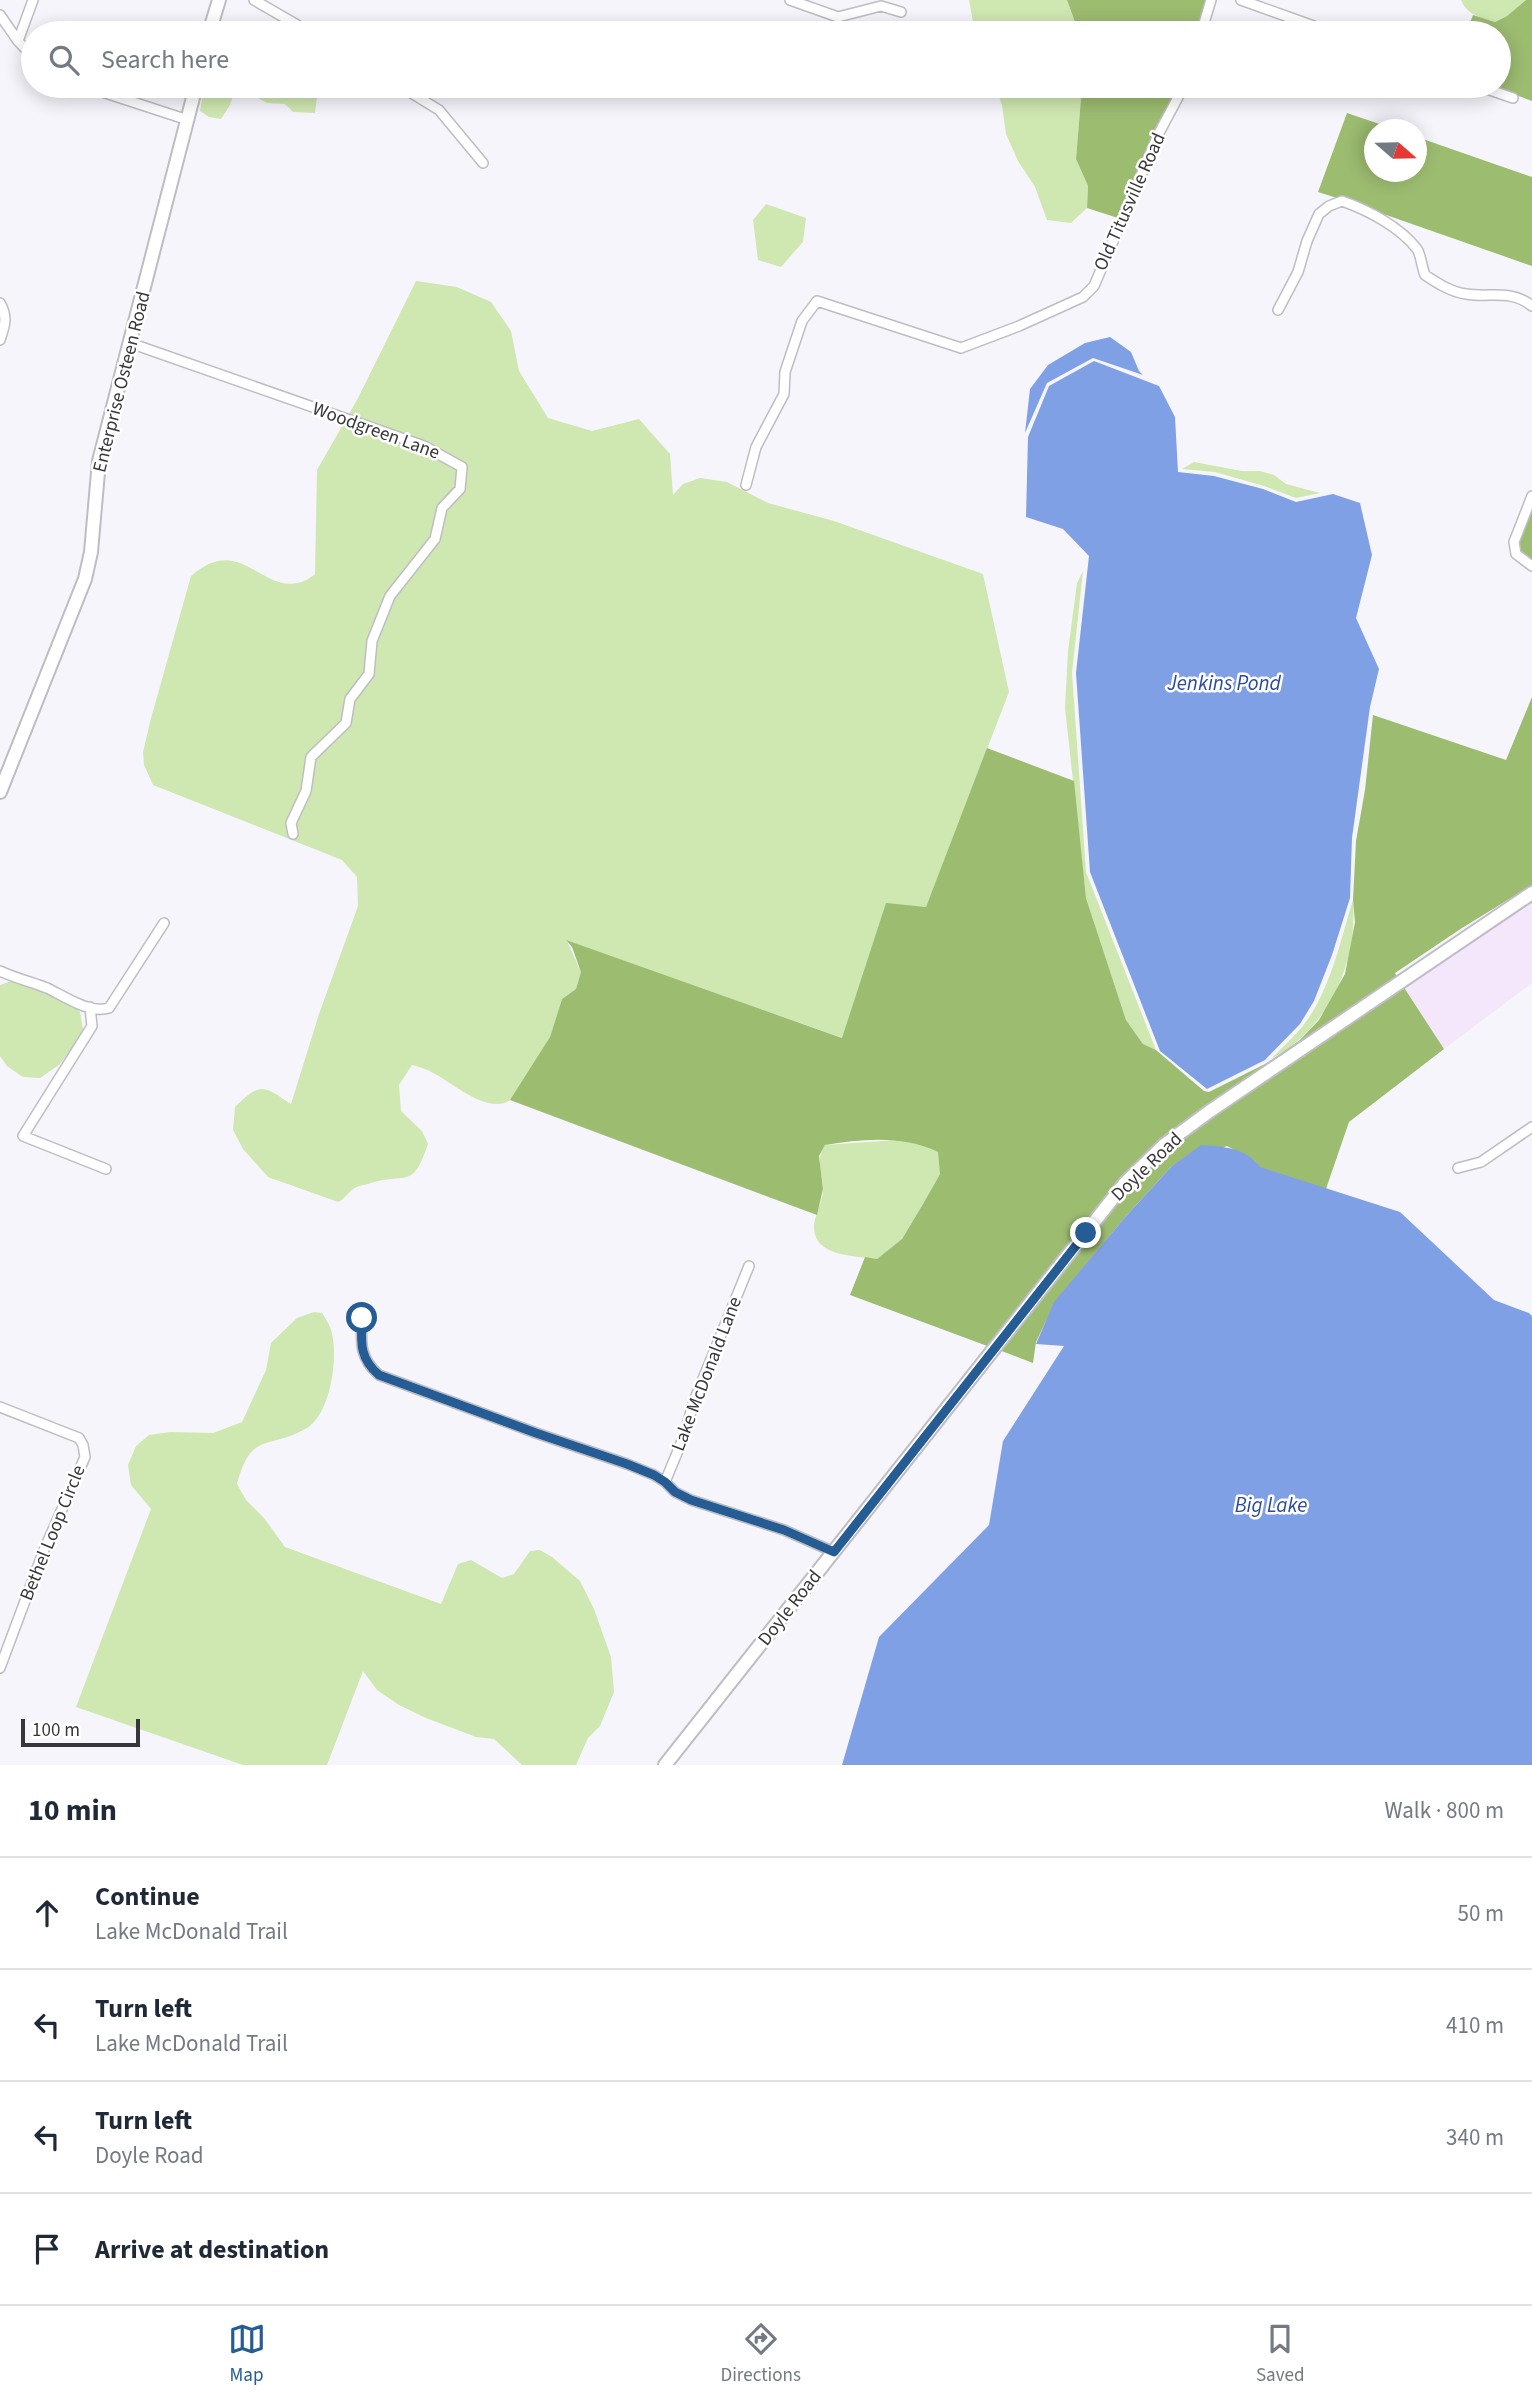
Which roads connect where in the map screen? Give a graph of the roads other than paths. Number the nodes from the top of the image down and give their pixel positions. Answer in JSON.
{"nodes":[{"id":1,"x":33,"y":0,"type":"edge"},
{"id":2,"x":219,"y":0,"type":"edge"},
{"id":3,"x":254,"y":0,"type":"edge"},
{"id":4,"x":790,"y":0,"type":"edge"},
{"id":5,"x":1211,"y":0,"type":"edge"},
{"id":6,"x":1241,"y":0,"type":"edge"},
{"id":7,"x":901,"y":12,"type":"dead end"},
{"id":8,"x":0,"y":15,"type":"edge"},
{"id":9,"x":25,"y":21,"type":"edge"},
{"id":10,"x":213,"y":21,"type":"edge"},
{"id":11,"x":290,"y":21,"type":"edge"},
{"id":12,"x":1205,"y":21,"type":"edge"},
{"id":13,"x":1300,"y":21,"type":"edge"},
{"id":14,"x":21,"y":33,"type":"edge"},
{"id":15,"x":18,"y":41,"type":"junction"},
{"id":16,"x":21,"y":44,"type":"edge"},
{"id":17,"x":121,"y":98,"type":"edge"},
{"id":18,"x":193,"y":98,"type":"edge"},
{"id":19,"x":420,"y":98,"type":"edge"},
{"id":20,"x":1178,"y":98,"type":"edge"},
{"id":21,"x":188,"y":120,"type":"junction"},
{"id":22,"x":483,"y":163,"type":"dead end"},
{"id":23,"x":0,"y":303,"type":"edge"},
{"id":24,"x":1532,"y":306,"type":"edge"},
{"id":25,"x":1278,"y":310,"type":"dead end"},
{"id":26,"x":0,"y":340,"type":"edge"},
{"id":27,"x":131,"y":343,"type":"junction"},
{"id":28,"x":746,"y":485,"type":"dead end"},
{"id":29,"x":1532,"y":496,"type":"edge"},
{"id":30,"x":1532,"y":566,"type":"edge"},
{"id":31,"x":0,"y":792,"type":"edge"},
{"id":32,"x":293,"y":834,"type":"dead end"},
{"id":33,"x":1532,"y":893,"type":"edge"},
{"id":34,"x":164,"y":923,"type":"dead end"},
{"id":35,"x":0,"y":971,"type":"edge"},
{"id":36,"x":90,"y":1007,"type":"junction"},
{"id":37,"x":1532,"y":1127,"type":"edge"},
{"id":38,"x":1458,"y":1168,"type":"dead end"},
{"id":39,"x":106,"y":1170,"type":"dead end"},
{"id":40,"x":749,"y":1266,"type":"dead end"},
{"id":41,"x":362,"y":1318,"type":"dead end"},
{"id":42,"x":0,"y":1407,"type":"edge"},
{"id":43,"x":665,"y":1482,"type":"junction"},
{"id":44,"x":834,"y":1552,"type":"junction"},
{"id":45,"x":0,"y":1668,"type":"edge"},
{"id":46,"x":665,"y":1765,"type":"edge"}],
"edges":[{"from":1,"to":9,"type":"street"},
{"from":2,"to":10,"type":"main road"},
{"from":3,"to":11,"type":"street"},
{"from":4,"to":7,"type":"street"},
{"from":5,"to":12,"type":"street"},
{"from":6,"to":13,"type":"street"},
{"from":8,"to":15,"type":"street"},
{"from":14,"to":15,"type":"street"},
{"from":15,"to":16,"type":"street"},
{"from":17,"to":21,"type":"street"},
{"from":18,"to":21,"type":"main road","name":"Enterprise Osteen Road"},
{"from":19,"to":22,"type":"street"},
{"from":20,"to":28,"type":"street","name":"Old Titusville Road"},
{"from":21,"to":27,"type":"main road","name":"Enterprise Osteen Road"},
{"from":23,"to":26,"type":"street"},
{"from":24,"to":25,"type":"street"},
{"from":27,"to":31,"type":"main road","name":"Enterprise Osteen Road"},
{"from":27,"to":32,"type":"street","name":"Woodgreen Lane"},
{"from":29,"to":30,"type":"street"},
{"from":33,"to":44,"type":"main road","name":"Doyle Road"},
{"from":34,"to":36,"type":"street"},
{"from":35,"to":36,"type":"street"},
{"from":36,"to":39,"type":"street"},
{"from":37,"to":38,"type":"street"},
{"from":40,"to":43,"type":"street","name":"Lake McDonald Lane"},
{"from":41,"to":43,"type":"street"},
{"from":42,"to":45,"type":"street","name":"Bethel Loop Circle"},
{"from":43,"to":44,"type":"street"},
{"from":44,"to":46,"type":"main road","name":"Doyle Road"}]}
